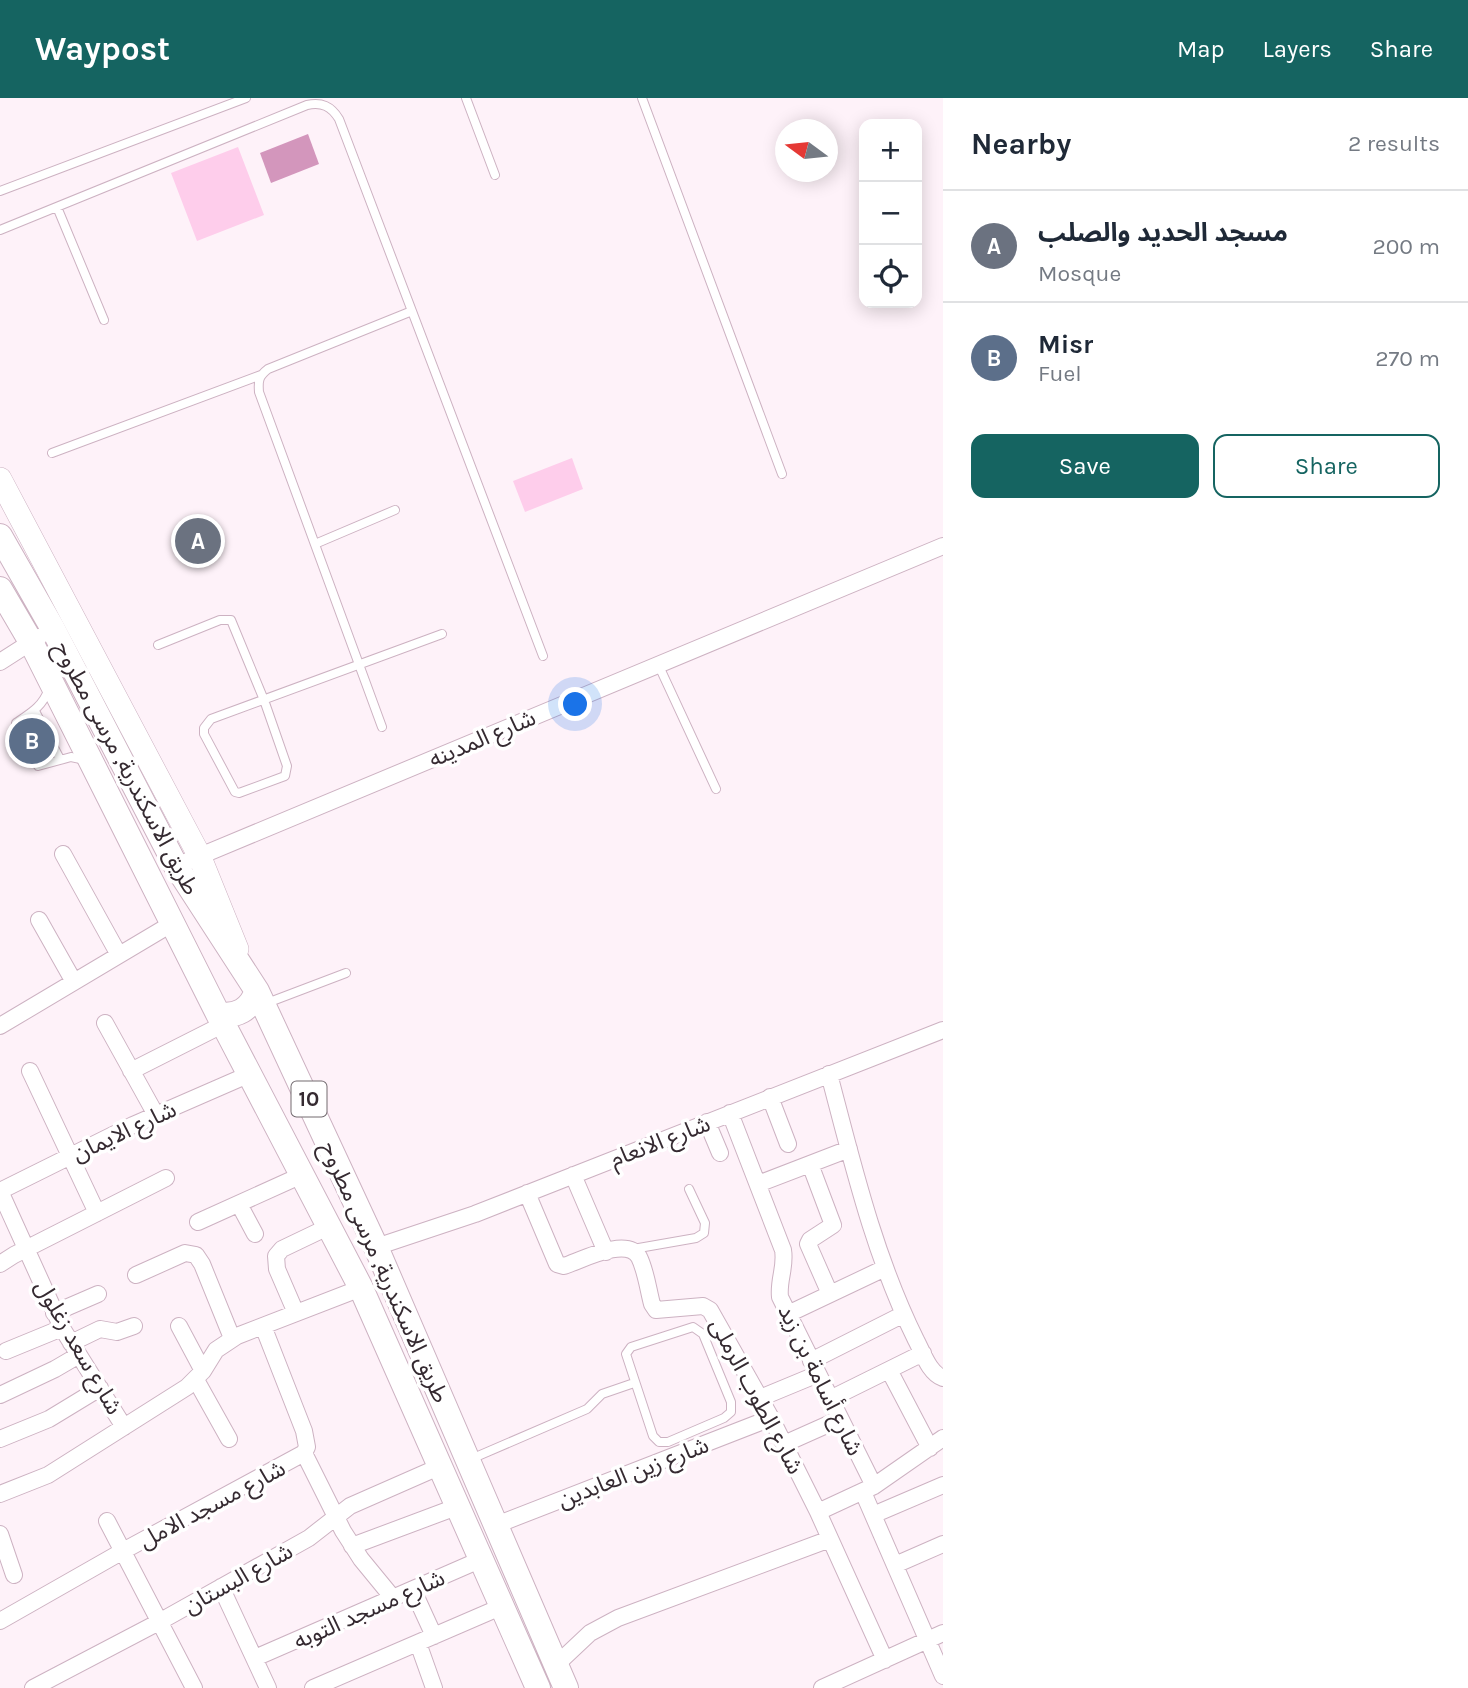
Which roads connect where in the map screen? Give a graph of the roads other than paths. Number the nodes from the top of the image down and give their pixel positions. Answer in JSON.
{"nodes":[{"id":1,"x":246,"y":98,"type":"edge"},
{"id":2,"x":466,"y":98,"type":"edge"},
{"id":3,"x":642,"y":98,"type":"edge"},
{"id":4,"x":495,"y":174,"type":"dead end"},
{"id":5,"x":0,"y":191,"type":"edge"},
{"id":6,"x":57,"y":207,"type":"junction"},
{"id":7,"x":0,"y":230,"type":"edge"},
{"id":8,"x":412,"y":311,"type":"junction"},
{"id":9,"x":104,"y":320,"type":"dead end"},
{"id":10,"x":261,"y":375,"type":"junction"},
{"id":11,"x":52,"y":453,"type":"dead end"},
{"id":12,"x":782,"y":474,"type":"dead end"},
{"id":13,"x":0,"y":479,"type":"edge"},
{"id":14,"x":395,"y":510,"type":"dead end"},
{"id":15,"x":0,"y":536,"type":"edge"},
{"id":16,"x":315,"y":544,"type":"junction"},
{"id":17,"x":943,"y":546,"type":"edge"},
{"id":18,"x":0,"y":589,"type":"edge"},
{"id":19,"x":52,"y":629,"type":"junction"},
{"id":20,"x":442,"y":634,"type":"dead end"},
{"id":21,"x":31,"y":642,"type":"junction"},
{"id":22,"x":158,"y":645,"type":"dead end"},
{"id":23,"x":543,"y":656,"type":"dead end"},
{"id":24,"x":0,"y":662,"type":"edge"},
{"id":25,"x":658,"y":664,"type":"junction"},
{"id":26,"x":359,"y":665,"type":"junction"},
{"id":27,"x":52,"y":683,"type":"junction"},
{"id":28,"x":264,"y":700,"type":"junction"},
{"id":29,"x":35,"y":711,"type":"junction"},
{"id":30,"x":382,"y":727,"type":"dead end"},
{"id":31,"x":60,"y":759,"type":"junction"},
{"id":32,"x":92,"y":763,"type":"junction"},
{"id":33,"x":716,"y":789,"type":"dead end"},
{"id":34,"x":63,"y":854,"type":"dead end"},
{"id":35,"x":199,"y":855,"type":"junction"},
{"id":36,"x":176,"y":866,"type":"junction"},
{"id":37,"x":39,"y":920,"type":"dead end"},
{"id":38,"x":173,"y":923,"type":"junction"},
{"id":39,"x":118,"y":956,"type":"junction"},
{"id":40,"x":243,"y":969,"type":"junction"},
{"id":41,"x":346,"y":973,"type":"dead end"},
{"id":42,"x":74,"y":982,"type":"junction"},
{"id":43,"x":261,"y":998,"type":"junction"},
{"id":44,"x":221,"y":1019,"type":"junction"},
{"id":45,"x":105,"y":1023,"type":"dead end"},
{"id":46,"x":0,"y":1026,"type":"edge"},
{"id":47,"x":943,"y":1030,"type":"edge"},
{"id":48,"x":292,"y":1061,"type":"junction"},
{"id":49,"x":30,"y":1070,"type":"dead end"},
{"id":50,"x":131,"y":1071,"type":"junction"},
{"id":51,"x":250,"y":1074,"type":"junction"},
{"id":52,"x":829,"y":1074,"type":"junction"},
{"id":53,"x":769,"y":1097,"type":"junction"},
{"id":54,"x":730,"y":1113,"type":"junction"},
{"id":55,"x":156,"y":1115,"type":"junction"},
{"id":56,"x":707,"y":1122,"type":"junction"},
{"id":57,"x":788,"y":1144,"type":"dead end"},
{"id":58,"x":849,"y":1149,"type":"junction"},
{"id":59,"x":720,"y":1153,"type":"dead end"},
{"id":60,"x":70,"y":1156,"type":"junction"},
{"id":61,"x":810,"y":1164,"type":"junction"},
{"id":62,"x":302,"y":1175,"type":"junction"},
{"id":63,"x":573,"y":1175,"type":"junction"},
{"id":64,"x":166,"y":1178,"type":"dead end"},
{"id":65,"x":758,"y":1184,"type":"junction"},
{"id":66,"x":689,"y":1189,"type":"dead end"},
{"id":67,"x":0,"y":1191,"type":"edge"},
{"id":68,"x":527,"y":1193,"type":"junction"},
{"id":69,"x":239,"y":1204,"type":"junction"},
{"id":70,"x":97,"y":1213,"type":"junction"},
{"id":71,"x":198,"y":1222,"type":"dead end"},
{"id":72,"x":328,"y":1227,"type":"junction"},
{"id":73,"x":255,"y":1234,"type":"dead end"},
{"id":74,"x":376,"y":1247,"type":"junction"},
{"id":75,"x":27,"y":1249,"type":"junction"},
{"id":76,"x":633,"y":1250,"type":"junction"},
{"id":77,"x":606,"y":1252,"type":"junction"},
{"id":78,"x":0,"y":1264,"type":"edge"},
{"id":79,"x":884,"y":1268,"type":"junction"},
{"id":80,"x":136,"y":1275,"type":"dead end"},
{"id":81,"x":361,"y":1288,"type":"junction"},
{"id":82,"x":98,"y":1294,"type":"dead end"},
{"id":83,"x":830,"y":1294,"type":"junction"},
{"id":84,"x":296,"y":1313,"type":"junction"},
{"id":85,"x":788,"y":1314,"type":"junction"},
{"id":86,"x":904,"y":1314,"type":"junction"},
{"id":87,"x":58,"y":1321,"type":"junction"},
{"id":88,"x":134,"y":1326,"type":"dead end"},
{"id":89,"x":179,"y":1326,"type":"dead end"},
{"id":90,"x":263,"y":1326,"type":"junction"},
{"id":91,"x":232,"y":1338,"type":"junction"},
{"id":92,"x":75,"y":1349,"type":"junction"},
{"id":93,"x":6,"y":1351,"type":"dead end"},
{"id":94,"x":923,"y":1353,"type":"junction"},
{"id":95,"x":814,"y":1368,"type":"junction"},
{"id":96,"x":889,"y":1370,"type":"junction"},
{"id":97,"x":199,"y":1376,"type":"junction"},
{"id":98,"x":943,"y":1378,"type":"edge"},
{"id":99,"x":634,"y":1383,"type":"junction"},
{"id":100,"x":100,"y":1388,"type":"junction"},
{"id":101,"x":0,"y":1395,"type":"edge"},
{"id":102,"x":760,"y":1398,"type":"junction"},
{"id":103,"x":830,"y":1399,"type":"junction"},
{"id":104,"x":771,"y":1418,"type":"junction"},
{"id":105,"x":840,"y":1419,"type":"junction"},
{"id":106,"x":124,"y":1427,"type":"junction"},
{"id":107,"x":229,"y":1438,"type":"dead end"},
{"id":108,"x":0,"y":1439,"type":"edge"},
{"id":109,"x":937,"y":1443,"type":"edge"},
{"id":110,"x":784,"y":1444,"type":"junction"},
{"id":111,"x":304,"y":1453,"type":"junction"},
{"id":112,"x":468,"y":1460,"type":"junction"},
{"id":113,"x":441,"y":1466,"type":"junction"},
{"id":114,"x":943,"y":1485,"type":"edge"},
{"id":115,"x":869,"y":1489,"type":"junction"},
{"id":116,"x":0,"y":1494,"type":"edge"},
{"id":117,"x":459,"y":1506,"type":"junction"},
{"id":118,"x":818,"y":1512,"type":"junction"},
{"id":119,"x":873,"y":1515,"type":"junction"},
{"id":120,"x":335,"y":1517,"type":"junction"},
{"id":121,"x":107,"y":1521,"type":"dead end"},
{"id":122,"x":496,"y":1525,"type":"junction"},
{"id":123,"x":0,"y":1534,"type":"edge"},
{"id":124,"x":830,"y":1539,"type":"junction"},
{"id":125,"x":943,"y":1544,"type":"edge"},
{"id":126,"x":352,"y":1546,"type":"junction"},
{"id":127,"x":122,"y":1551,"type":"junction"},
{"id":128,"x":482,"y":1559,"type":"junction"},
{"id":129,"x":895,"y":1565,"type":"junction"},
{"id":130,"x":15,"y":1575,"type":"dead end"},
{"id":131,"x":221,"y":1587,"type":"junction"},
{"id":132,"x":413,"y":1590,"type":"junction"},
{"id":133,"x":393,"y":1598,"type":"junction"},
{"id":134,"x":503,"y":1606,"type":"junction"},
{"id":135,"x":0,"y":1621,"type":"edge"},
{"id":136,"x":159,"y":1622,"type":"junction"},
{"id":137,"x":943,"y":1633,"type":"edge"},
{"id":138,"x":434,"y":1636,"type":"junction"},
{"id":139,"x":928,"y":1640,"type":"junction"},
{"id":140,"x":418,"y":1643,"type":"junction"},
{"id":141,"x":255,"y":1658,"type":"junction"},
{"id":142,"x":885,"y":1660,"type":"junction"},
{"id":143,"x":556,"y":1665,"type":"junction"},
{"id":144,"x":943,"y":1676,"type":"edge"},
{"id":145,"x":186,"y":1685,"type":"edge"},
{"id":146,"x":39,"y":1687,"type":"edge"},
{"id":147,"x":318,"y":1687,"type":"edge"},
{"id":148,"x":268,"y":1688,"type":"edge"},
{"id":149,"x":434,"y":1688,"type":"edge"},
{"id":150,"x":538,"y":1688,"type":"edge"},
{"id":151,"x":566,"y":1688,"type":"edge"},
{"id":152,"x":822,"y":1688,"type":"edge"}],
"edges":[{"from":1,"to":5,"type":"lane"},
{"from":2,"to":4,"type":"lane"},
{"from":3,"to":12,"type":"lane"},
{"from":6,"to":7,"type":"lane"},
{"from":6,"to":8,"type":"lane"},
{"from":6,"to":9,"type":"lane"},
{"from":8,"to":10,"type":"lane"},
{"from":8,"to":23,"type":"lane"},
{"from":10,"to":11,"type":"lane"},
{"from":10,"to":16,"type":"lane"},
{"from":13,"to":35,"type":"main road"},
{"from":14,"to":16,"type":"lane"},
{"from":15,"to":19,"type":"main road","name":"طريق الاسكندرية, مرسى مطروح","number":"10"},
{"from":16,"to":26,"type":"lane"},
{"from":17,"to":25,"type":"street","name":"شارع المدينه"},
{"from":18,"to":21,"type":"main road","name":"طريق الاسكندرية, مرسى مطروح","number":"10"},
{"from":19,"to":21,"type":"street"},
{"from":19,"to":36,"type":"main road","name":"طريق الاسكندرية, مرسى مطروح","number":"10"},
{"from":20,"to":26,"type":"lane"},
{"from":21,"to":24,"type":"street"},
{"from":21,"to":27,"type":"main road","name":"طريق الاسكندرية, مرسى مطروح","number":"10"},
{"from":22,"to":28,"type":"lane"},
{"from":25,"to":33,"type":"lane"},
{"from":25,"to":35,"type":"street","name":"شارع المدينه"},
{"from":26,"to":28,"type":"lane"},
{"from":26,"to":30,"type":"lane"},
{"from":27,"to":29,"type":"lane"},
{"from":27,"to":32,"type":"main road","name":"طريق الاسكندرية, مرسى مطروح","number":"10"},
{"from":28,"to":28,"type":"lane"},
{"from":29,"to":31,"type":"lane"},
{"from":29,"to":31,"type":"lane"},
{"from":31,"to":32,"type":"lane"},
{"from":32,"to":38,"type":"main road","name":"طريق الاسكندرية, مرسى مطروح","number":"10"},
{"from":34,"to":39,"type":"street"},
{"from":35,"to":36,"type":"street","name":"شارع المدينه"},
{"from":35,"to":40,"type":"main road"},
{"from":36,"to":40,"type":"main road","name":"طريق الاسكندرية, مرسى مطروح","number":"10"},
{"from":37,"to":42,"type":"street"},
{"from":38,"to":39,"type":"street"},
{"from":38,"to":44,"type":"main road","name":"طريق الاسكندرية, مرسى مطروح","number":"10"},
{"from":39,"to":42,"type":"street"},
{"from":40,"to":43,"type":"main road","name":"طريق الاسكندرية, مرسى مطروح","number":"10"},
{"from":41,"to":43,"type":"lane"},
{"from":42,"to":46,"type":"street"},
{"from":43,"to":44,"type":"main road"},
{"from":43,"to":48,"type":"main road","name":"طريق الاسكندرية, مرسى مطروح","number":"10"},
{"from":44,"to":50,"type":"street"},
{"from":44,"to":51,"type":"main road","name":"طريق الاسكندرية, مرسى مطروح","number":"10"},
{"from":45,"to":50,"type":"street"},
{"from":47,"to":52,"type":"street","name":"شارع الانعام"},
{"from":48,"to":51,"type":"main road"},
{"from":48,"to":74,"type":"main road","name":"طريق الاسكندرية, مرسى مطروح","number":"10"},
{"from":49,"to":60,"type":"street"},
{"from":50,"to":55,"type":"street"},
{"from":51,"to":55,"type":"street","name":"شارع الايمان"},
{"from":51,"to":62,"type":"main road","name":"طريق الاسكندرية, مرسى مطروح","number":"10"},
{"from":52,"to":53,"type":"street","name":"شارع الانعام"},
{"from":52,"to":58,"type":"street"},
{"from":53,"to":54,"type":"street","name":"شارع الانعام"},
{"from":53,"to":57,"type":"street"},
{"from":54,"to":56,"type":"street","name":"شارع الانعام"},
{"from":54,"to":65,"type":"street","name":"شارع أسامة بن زيد"},
{"from":55,"to":60,"type":"street","name":"شارع الايمان"},
{"from":56,"to":59,"type":"street"},
{"from":56,"to":63,"type":"street","name":"شارع الانعام"},
{"from":58,"to":61,"type":"street"},
{"from":58,"to":79,"type":"street"},
{"from":60,"to":67,"type":"street","name":"شارع الايمان"},
{"from":60,"to":70,"type":"street"},
{"from":61,"to":65,"type":"street"},
{"from":61,"to":83,"type":"street"},
{"from":62,"to":69,"type":"street"},
{"from":62,"to":72,"type":"main road","name":"طريق الاسكندرية, مرسى مطروح","number":"10"},
{"from":63,"to":68,"type":"street","name":"شارع الانعام"},
{"from":63,"to":77,"type":"street"},
{"from":64,"to":70,"type":"street"},
{"from":65,"to":85,"type":"street","name":"شارع أسامة بن زيد"},
{"from":66,"to":76,"type":"lane"},
{"from":67,"to":75,"type":"street","name":"شارع سعد زغلول"},
{"from":68,"to":74,"type":"street","name":"شارع الانعام"},
{"from":68,"to":77,"type":"street"},
{"from":69,"to":71,"type":"street"},
{"from":69,"to":73,"type":"street"},
{"from":70,"to":75,"type":"street"},
{"from":72,"to":81,"type":"main road","name":"طريق الاسكندرية, مرسى مطروح","number":"10"},
{"from":72,"to":84,"type":"street"},
{"from":74,"to":112,"type":"main road","name":"طريق الاسكندرية, مرسى مطروح","number":"10"},
{"from":75,"to":78,"type":"street"},
{"from":75,"to":87,"type":"street","name":"شارع سعد زغلول"},
{"from":76,"to":77,"type":"street"},
{"from":76,"to":102,"type":"street","name":"شارع الطوب الرملى"},
{"from":79,"to":83,"type":"street"},
{"from":79,"to":86,"type":"street"},
{"from":80,"to":91,"type":"street"},
{"from":81,"to":84,"type":"street"},
{"from":81,"to":113,"type":"main road","name":"طريق الاسكندرية, مرسى مطروح","number":"10"},
{"from":82,"to":87,"type":"street"},
{"from":83,"to":85,"type":"street"},
{"from":84,"to":90,"type":"street"},
{"from":85,"to":95,"type":"street","name":"شارع أسامة بن زيد"},
{"from":86,"to":94,"type":"street"},
{"from":86,"to":95,"type":"street"},
{"from":87,"to":92,"type":"street","name":"شارع سعد زغلول"},
{"from":87,"to":93,"type":"street"},
{"from":88,"to":92,"type":"street"},
{"from":89,"to":97,"type":"street"},
{"from":90,"to":91,"type":"street"},
{"from":90,"to":111,"type":"street","name":"شارع مسجد الامل"},
{"from":91,"to":97,"type":"street"},
{"from":92,"to":100,"type":"street","name":"شارع سعد زغلول"},
{"from":92,"to":101,"type":"street"},
{"from":94,"to":96,"type":"street"},
{"from":94,"to":98,"type":"street"},
{"from":95,"to":102,"type":"street"},
{"from":95,"to":103,"type":"street","name":"شارع أسامة بن زيد"},
{"from":96,"to":103,"type":"street"},
{"from":96,"to":109,"type":"street"},
{"from":97,"to":106,"type":"street"},
{"from":97,"to":107,"type":"street"},
{"from":99,"to":99,"type":"lane"},
{"from":99,"to":112,"type":"lane"},
{"from":100,"to":106,"type":"street","name":"شارع سعد زغلول"},
{"from":100,"to":108,"type":"street"},
{"from":102,"to":104,"type":"street","name":"شارع الطوب الرملى"},
{"from":103,"to":105,"type":"street","name":"شارع أسامة بن زيد"},
{"from":104,"to":110,"type":"street","name":"شارع الطوب الرملى"},
{"from":104,"to":122,"type":"street","name":"شارع زين العابدين"},
{"from":105,"to":110,"type":"street"},
{"from":105,"to":115,"type":"street","name":"شارع أسامة بن زيد"},
{"from":106,"to":116,"type":"street"},
{"from":109,"to":115,"type":"street"},
{"from":110,"to":118,"type":"street","name":"شارع الطوب الرملى"},
{"from":111,"to":120,"type":"street"},
{"from":111,"to":127,"type":"street","name":"شارع مسجد الامل"},
{"from":112,"to":122,"type":"main road","name":"طريق الاسكندرية, مرسى مطروح","number":"10"},
{"from":113,"to":117,"type":"main road","name":"طريق الاسكندرية, مرسى مطروح","number":"10"},
{"from":113,"to":120,"type":"street","name":"شارع البستان"},
{"from":114,"to":119,"type":"street"},
{"from":115,"to":118,"type":"street"},
{"from":115,"to":119,"type":"street","name":"شارع أسامة بن زيد"},
{"from":117,"to":126,"type":"street"},
{"from":117,"to":128,"type":"main road","name":"طريق الاسكندرية, مرسى مطروح","number":"10"},
{"from":118,"to":124,"type":"street","name":"شارع الطوب الرملى"},
{"from":119,"to":129,"type":"street","name":"شارع أسامة بن زيد"},
{"from":120,"to":126,"type":"street"},
{"from":120,"to":131,"type":"street","name":"شارع البستان"},
{"from":121,"to":127,"type":"street"},
{"from":122,"to":143,"type":"main road","name":"طريق الاسكندرية, مرسى مطروح","number":"10"},
{"from":123,"to":130,"type":"street"},
{"from":124,"to":142,"type":"street","name":"شارع الطوب الرملى"},
{"from":124,"to":143,"type":"street"},
{"from":125,"to":129,"type":"street"},
{"from":126,"to":133,"type":"street"},
{"from":127,"to":135,"type":"street","name":"شارع مسجد الامل"},
{"from":127,"to":136,"type":"street"},
{"from":128,"to":132,"type":"street","name":"شارع مسجد التوبه"},
{"from":128,"to":134,"type":"main road","name":"طريق الاسكندرية, مرسى مطروح","number":"10"},
{"from":129,"to":139,"type":"street","name":"شارع أسامة بن زيد"},
{"from":131,"to":136,"type":"street","name":"شارع البستان"},
{"from":131,"to":141,"type":"street"},
{"from":132,"to":133,"type":"street","name":"شارع مسجد التوبه"},
{"from":132,"to":138,"type":"street"},
{"from":133,"to":141,"type":"street","name":"شارع مسجد التوبه"},
{"from":134,"to":138,"type":"street"},
{"from":134,"to":150,"type":"main road","name":"طريق الاسكندرية, مرسى مطروح","number":"10"},
{"from":136,"to":145,"type":"street"},
{"from":136,"to":146,"type":"street","name":"شارع البستان"},
{"from":137,"to":139,"type":"street"},
{"from":138,"to":140,"type":"street"},
{"from":139,"to":142,"type":"street"},
{"from":139,"to":144,"type":"street","name":"شارع أسامة بن زيد"},
{"from":140,"to":147,"type":"street"},
{"from":140,"to":149,"type":"street"},
{"from":141,"to":148,"type":"street"},
{"from":142,"to":152,"type":"street"},
{"from":143,"to":151,"type":"main road","name":"طريق الاسكندرية, مرسى مطروح","number":"10"}]}
